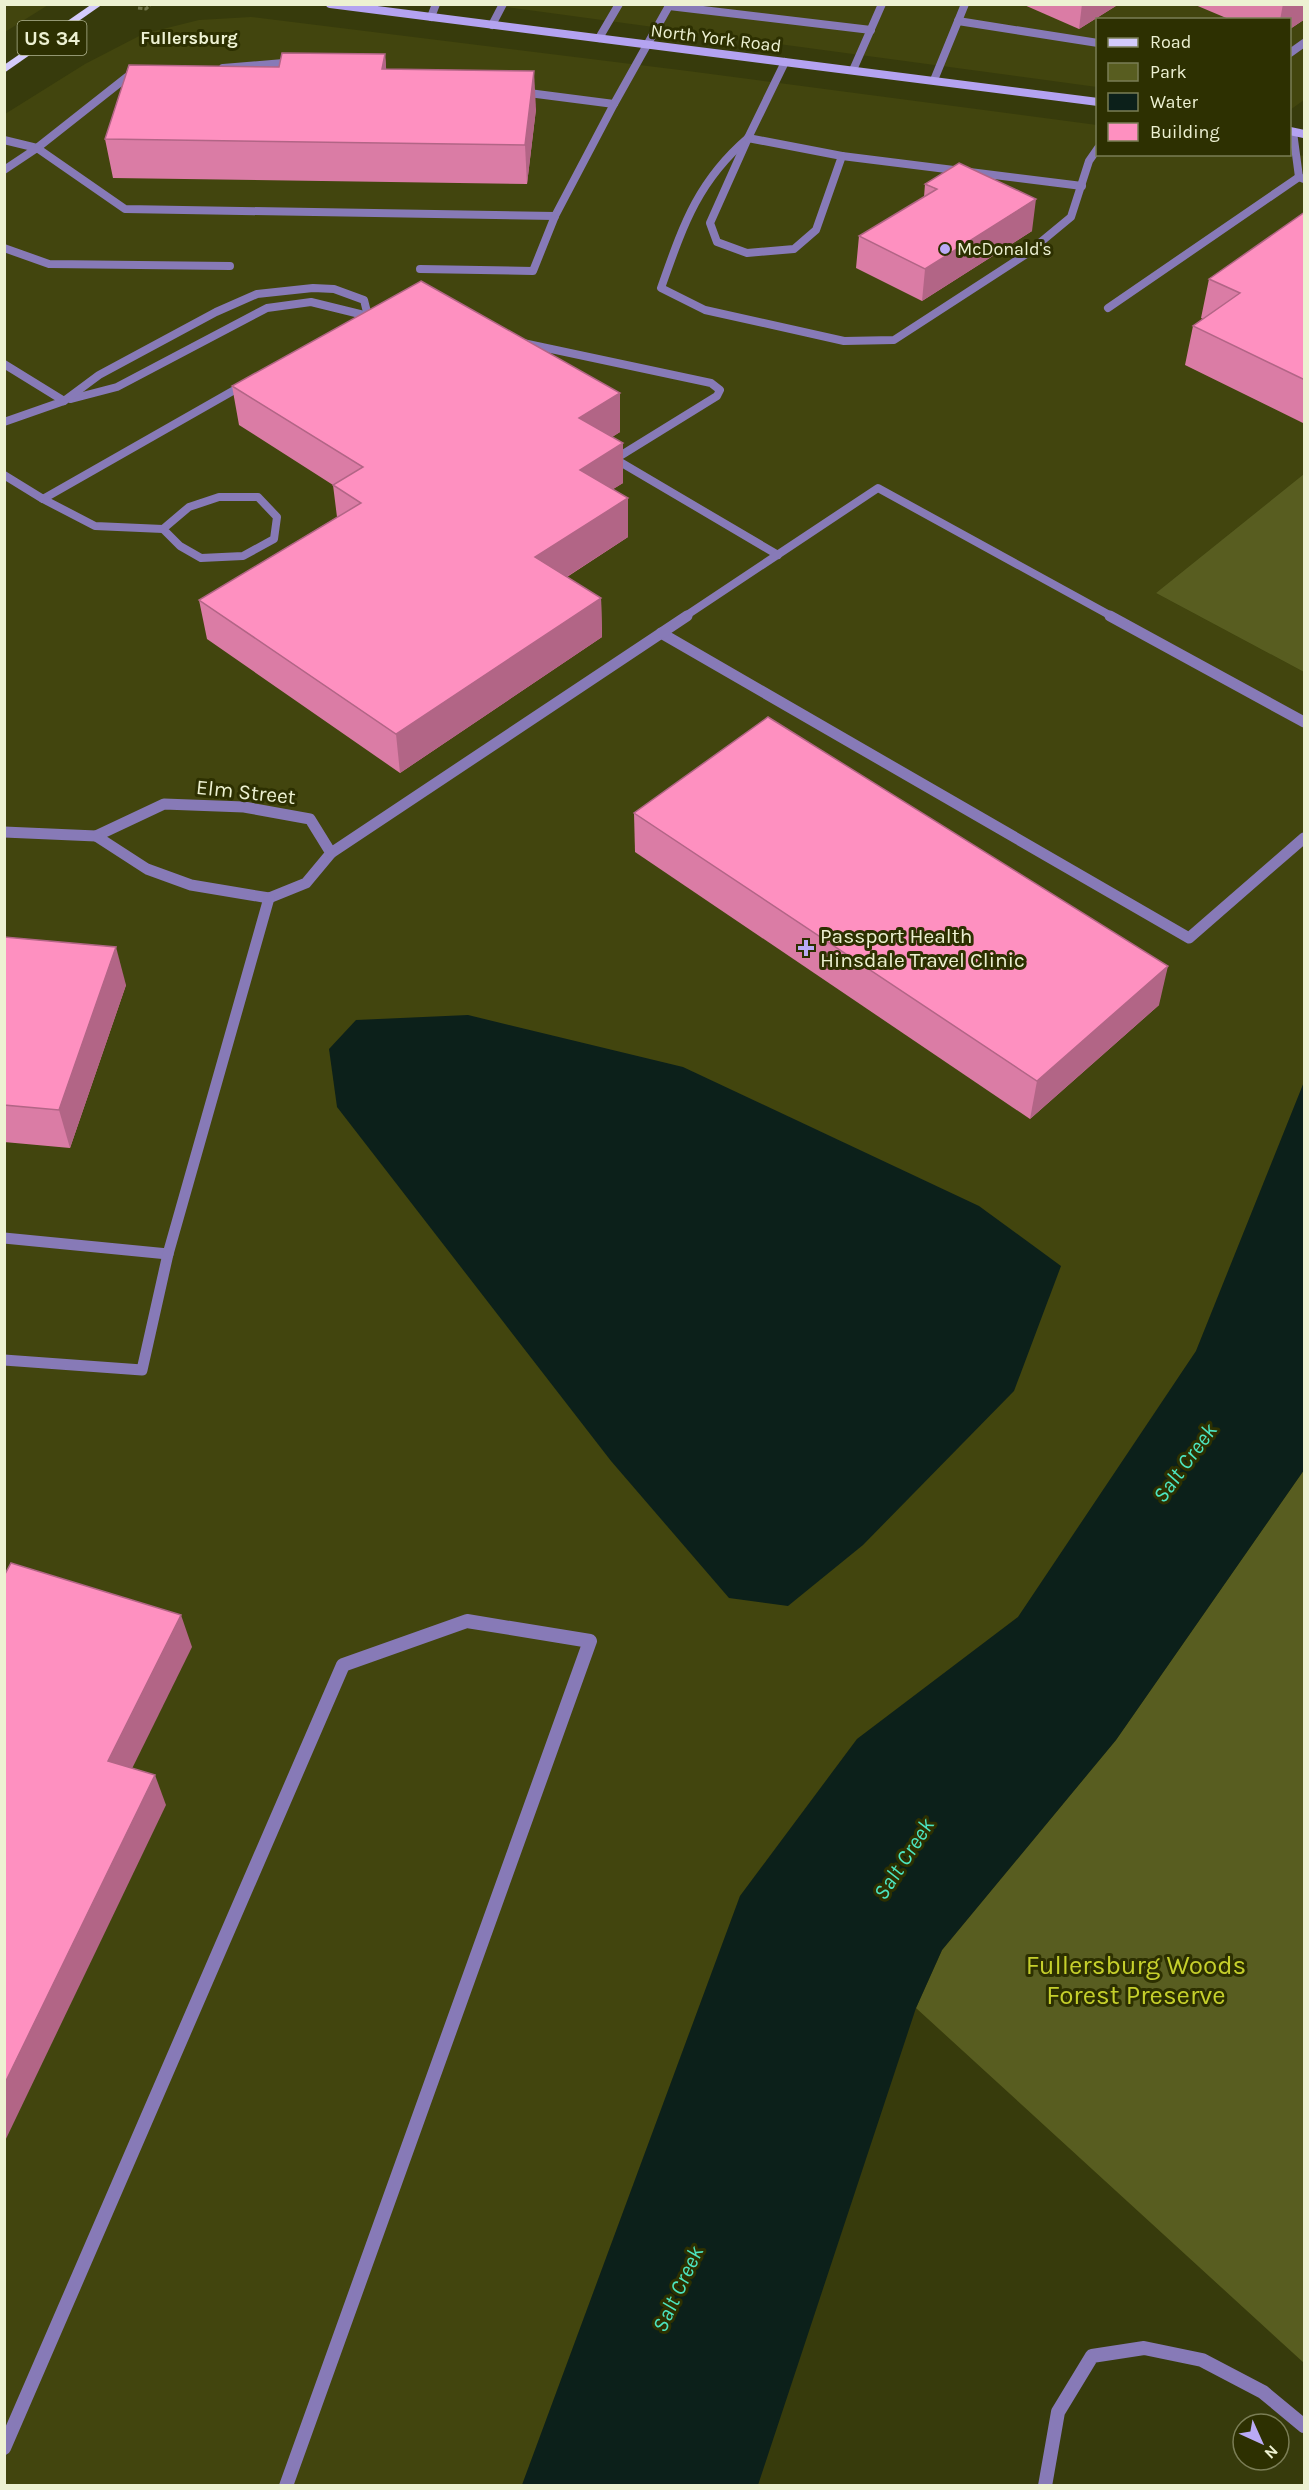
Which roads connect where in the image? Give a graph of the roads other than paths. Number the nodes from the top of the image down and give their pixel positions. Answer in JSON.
{"nodes":[{"id":1,"x":99,"y":4,"type":"edge"},
{"id":2,"x":330,"y":4,"type":"edge"},
{"id":3,"x":436,"y":4,"type":"edge"},
{"id":4,"x":502,"y":4,"type":"edge"},
{"id":5,"x":619,"y":4,"type":"edge"},
{"id":6,"x":882,"y":4,"type":"edge"},
{"id":7,"x":965,"y":4,"type":"edge"},
{"id":8,"x":669,"y":5,"type":"edge"},
{"id":9,"x":431,"y":17,"type":"junction"},
{"id":10,"x":958,"y":21,"type":"junction"},
{"id":11,"x":492,"y":25,"type":"junction"},
{"id":12,"x":871,"y":30,"type":"junction"},
{"id":13,"x":599,"y":38,"type":"junction"},
{"id":14,"x":1096,"y":43,"type":"edge"},
{"id":15,"x":1305,"y":43,"type":"edge"},
{"id":16,"x":646,"y":44,"type":"junction"},
{"id":17,"x":1291,"y":52,"type":"edge"},
{"id":18,"x":785,"y":62,"type":"junction"},
{"id":19,"x":302,"y":63,"type":"edge"},
{"id":20,"x":5,"y":69,"type":"edge"},
{"id":21,"x":209,"y":69,"type":"edge"},
{"id":22,"x":853,"y":70,"type":"junction"},
{"id":23,"x":151,"y":74,"type":"edge"},
{"id":24,"x":933,"y":80,"type":"junction"},
{"id":25,"x":510,"y":90,"type":"edge"},
{"id":26,"x":1096,"y":102,"type":"edge"},
{"id":27,"x":614,"y":104,"type":"junction"},
{"id":28,"x":1291,"y":131,"type":"edge"},
{"id":29,"x":1305,"y":134,"type":"edge"},
{"id":30,"x":748,"y":138,"type":"junction"},
{"id":31,"x":4,"y":141,"type":"edge"},
{"id":32,"x":37,"y":148,"type":"junction"},
{"id":33,"x":1096,"y":151,"type":"edge"},
{"id":34,"x":842,"y":156,"type":"junction"},
{"id":35,"x":4,"y":170,"type":"edge"},
{"id":36,"x":1302,"y":178,"type":"edge"},
{"id":37,"x":1082,"y":186,"type":"junction"},
{"id":38,"x":555,"y":216,"type":"junction"},
{"id":39,"x":4,"y":248,"type":"edge"},
{"id":40,"x":230,"y":266,"type":"dead end"},
{"id":41,"x":420,"y":269,"type":"dead end"},
{"id":42,"x":1108,"y":308,"type":"dead end"},
{"id":43,"x":369,"y":316,"type":"junction"},
{"id":44,"x":359,"y":321,"type":"edge"},
{"id":45,"x":510,"y":340,"type":"edge"},
{"id":46,"x":4,"y":364,"type":"edge"},
{"id":47,"x":257,"y":377,"type":"edge"},
{"id":48,"x":64,"y":401,"type":"junction"},
{"id":49,"x":4,"y":422,"type":"edge"},
{"id":50,"x":4,"y":475,"type":"edge"},
{"id":51,"x":43,"y":499,"type":"junction"},
{"id":52,"x":163,"y":529,"type":"junction"},
{"id":53,"x":778,"y":555,"type":"junction"},
{"id":54,"x":661,"y":633,"type":"junction"},
{"id":55,"x":1305,"y":722,"type":"edge"},
{"id":56,"x":4,"y":832,"type":"edge"},
{"id":57,"x":96,"y":836,"type":"junction"},
{"id":58,"x":1305,"y":838,"type":"edge"},
{"id":59,"x":331,"y":853,"type":"junction"},
{"id":60,"x":269,"y":898,"type":"junction"},
{"id":61,"x":4,"y":1238,"type":"edge"},
{"id":62,"x":168,"y":1254,"type":"junction"},
{"id":63,"x":4,"y":1360,"type":"edge"},
{"id":64,"x":1305,"y":2426,"type":"edge"},
{"id":65,"x":4,"y":2448,"type":"edge"},
{"id":66,"x":286,"y":2486,"type":"edge"},
{"id":67,"x":1045,"y":2486,"type":"edge"}],
"edges":[{"from":1,"to":20,"type":"main road","number":"US 34"},
{"from":2,"to":9,"type":"main road","name":"North York Road"},
{"from":3,"to":9,"type":"street"},
{"from":4,"to":11,"type":"street"},
{"from":5,"to":13,"type":"street"},
{"from":6,"to":12,"type":"street"},
{"from":7,"to":10,"type":"street"},
{"from":8,"to":12,"type":"street"},
{"from":8,"to":16,"type":"street"},
{"from":9,"to":11,"type":"main road","name":"North York Road"},
{"from":10,"to":14,"type":"street"},
{"from":10,"to":24,"type":"street"},
{"from":11,"to":13,"type":"main road","name":"North York Road"},
{"from":12,"to":22,"type":"street"},
{"from":13,"to":16,"type":"main road","name":"North York Road"},
{"from":15,"to":17,"type":"street"},
{"from":16,"to":18,"type":"main road","name":"North York Road"},
{"from":16,"to":27,"type":"street"},
{"from":18,"to":22,"type":"main road","name":"North York Road"},
{"from":18,"to":30,"type":"street"},
{"from":19,"to":21,"type":"street"},
{"from":22,"to":24,"type":"main road","name":"North York Road"},
{"from":23,"to":32,"type":"street"},
{"from":24,"to":26,"type":"main road","name":"North York Road"},
{"from":25,"to":27,"type":"street"},
{"from":27,"to":38,"type":"street"},
{"from":28,"to":29,"type":"main road"},
{"from":28,"to":36,"type":"street"},
{"from":30,"to":34,"type":"street"},
{"from":30,"to":34,"type":"street"},
{"from":30,"to":37,"type":"street"},
{"from":31,"to":32,"type":"street"},
{"from":32,"to":35,"type":"street"},
{"from":32,"to":38,"type":"street"},
{"from":33,"to":37,"type":"street"},
{"from":34,"to":37,"type":"street"},
{"from":36,"to":42,"type":"street"},
{"from":38,"to":41,"type":"street"},
{"from":39,"to":40,"type":"street"},
{"from":43,"to":44,"type":"street"},
{"from":43,"to":48,"type":"street"},
{"from":43,"to":48,"type":"street"},
{"from":45,"to":53,"type":"street"},
{"from":46,"to":48,"type":"street"},
{"from":47,"to":51,"type":"street"},
{"from":48,"to":49,"type":"street"},
{"from":50,"to":51,"type":"street"},
{"from":51,"to":52,"type":"street"},
{"from":52,"to":52,"type":"street"},
{"from":53,"to":54,"type":"street"},
{"from":53,"to":55,"type":"street"},
{"from":54,"to":58,"type":"street"},
{"from":54,"to":59,"type":"street"},
{"from":56,"to":57,"type":"street","name":"Elm Street"},
{"from":57,"to":59,"type":"street","name":"Elm Street"},
{"from":57,"to":60,"type":"street"},
{"from":59,"to":60,"type":"street"},
{"from":60,"to":62,"type":"street"},
{"from":61,"to":62,"type":"street"},
{"from":62,"to":63,"type":"street"},
{"from":64,"to":67,"type":"street"},
{"from":65,"to":66,"type":"street"}]}
